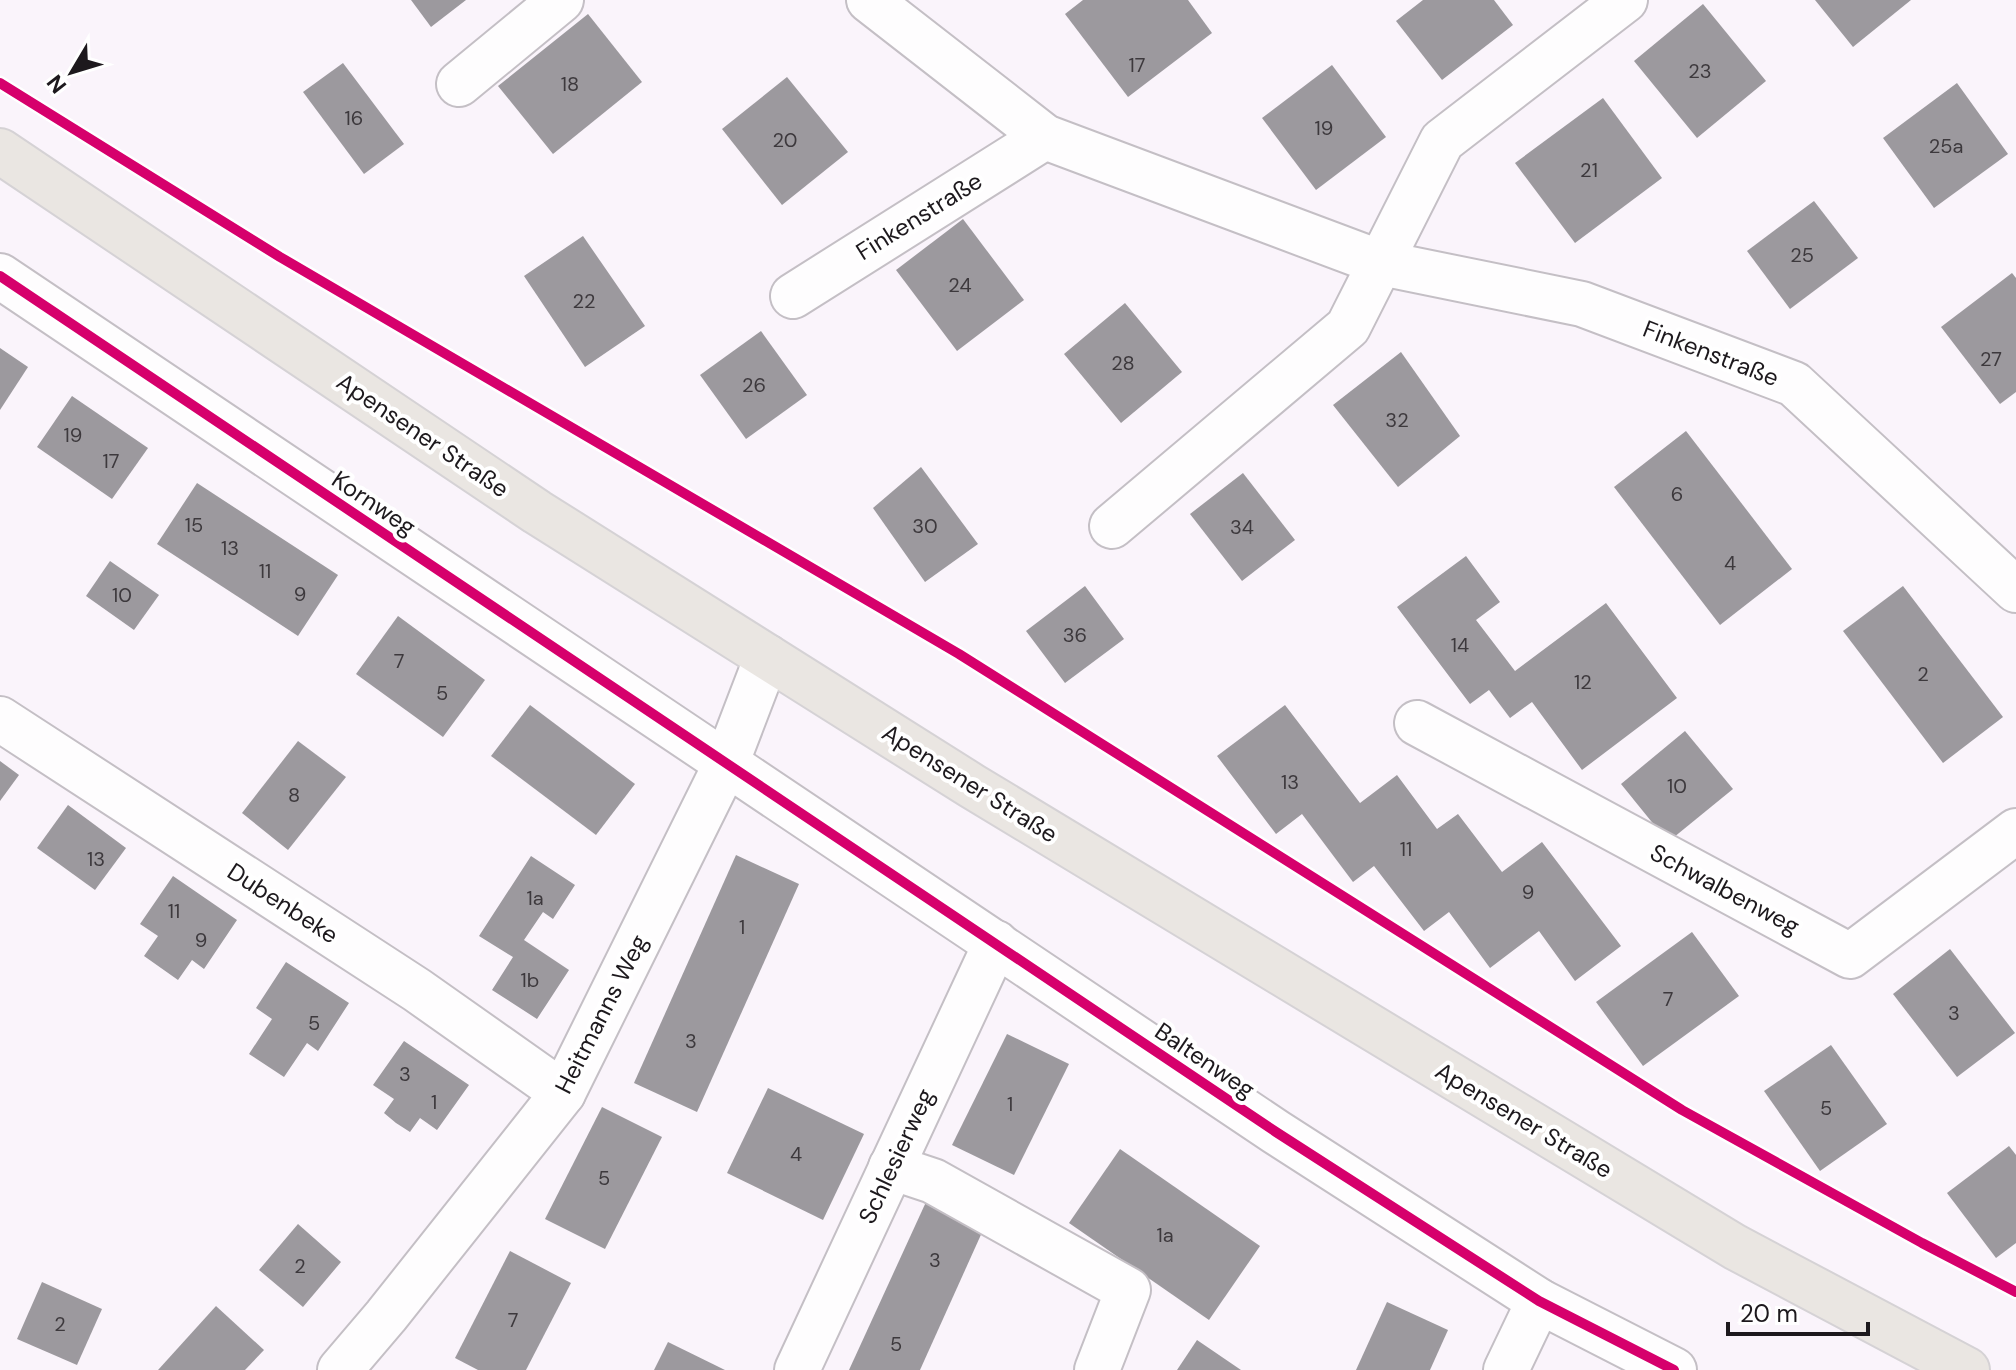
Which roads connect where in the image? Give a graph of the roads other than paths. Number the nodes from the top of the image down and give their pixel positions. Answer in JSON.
{"nodes":[{"id":1,"x":561,"y":0,"type":"edge"},
{"id":2,"x":869,"y":0,"type":"edge"},
{"id":3,"x":1625,"y":0,"type":"edge"},
{"id":4,"x":459,"y":84,"type":"dead end"},
{"id":5,"x":1045,"y":137,"type":"junction"},
{"id":6,"x":0,"y":151,"type":"edge"},
{"id":7,"x":1381,"y":263,"type":"junction"},
{"id":8,"x":0,"y":276,"type":"edge"},
{"id":9,"x":793,"y":296,"type":"dead end"},
{"id":10,"x":1112,"y":526,"type":"dead end"},
{"id":11,"x":2016,"y":590,"type":"edge"},
{"id":12,"x":767,"y":657,"type":"junction"},
{"id":13,"x":0,"y":719,"type":"edge"},
{"id":14,"x":1417,"y":723,"type":"dead end"},
{"id":15,"x":726,"y":764,"type":"junction"},
{"id":16,"x":2016,"y":831,"type":"edge"},
{"id":17,"x":996,"y":943,"type":"junction"},
{"id":18,"x":563,"y":1093,"type":"junction"},
{"id":19,"x":891,"y":1167,"type":"junction"},
{"id":20,"x":1539,"y":1301,"type":"junction"},
{"id":21,"x":340,"y":1370,"type":"edge"},
{"id":22,"x":797,"y":1370,"type":"edge"},
{"id":23,"x":1097,"y":1370,"type":"edge"},
{"id":24,"x":1506,"y":1370,"type":"edge"},
{"id":25,"x":1674,"y":1370,"type":"edge"},
{"id":26,"x":1967,"y":1370,"type":"edge"}],
"edges":[{"from":1,"to":4,"type":"street"},
{"from":2,"to":5,"type":"street","name":"Finkenstraße"},
{"from":3,"to":7,"type":"street"},
{"from":5,"to":7,"type":"street","name":"Finkenstraße"},
{"from":5,"to":9,"type":"street","name":"Finkenstraße"},
{"from":6,"to":12,"type":"main road","name":"Apensener Straße"},
{"from":7,"to":10,"type":"street"},
{"from":7,"to":11,"type":"street","name":"Finkenstraße"},
{"from":8,"to":15,"type":"street","name":"Kornweg"},
{"from":12,"to":15,"type":"street","name":"Heitmanns Weg"},
{"from":12,"to":26,"type":"main road","name":"Apensener Straße"},
{"from":13,"to":18,"type":"street","name":"Dubenbeke"},
{"from":14,"to":16,"type":"street","name":"Schwalbenweg"},
{"from":15,"to":17,"type":"street","name":"Baltenweg"},
{"from":15,"to":18,"type":"street","name":"Heitmanns Weg"},
{"from":17,"to":19,"type":"street","name":"Schlesierweg"},
{"from":17,"to":20,"type":"street","name":"Baltenweg"},
{"from":18,"to":21,"type":"street","name":"Heitmanns Weg"},
{"from":19,"to":22,"type":"street","name":"Schlesierweg"},
{"from":19,"to":23,"type":"street"},
{"from":20,"to":24,"type":"street"},
{"from":20,"to":25,"type":"street","name":"Baltenweg"}]}
